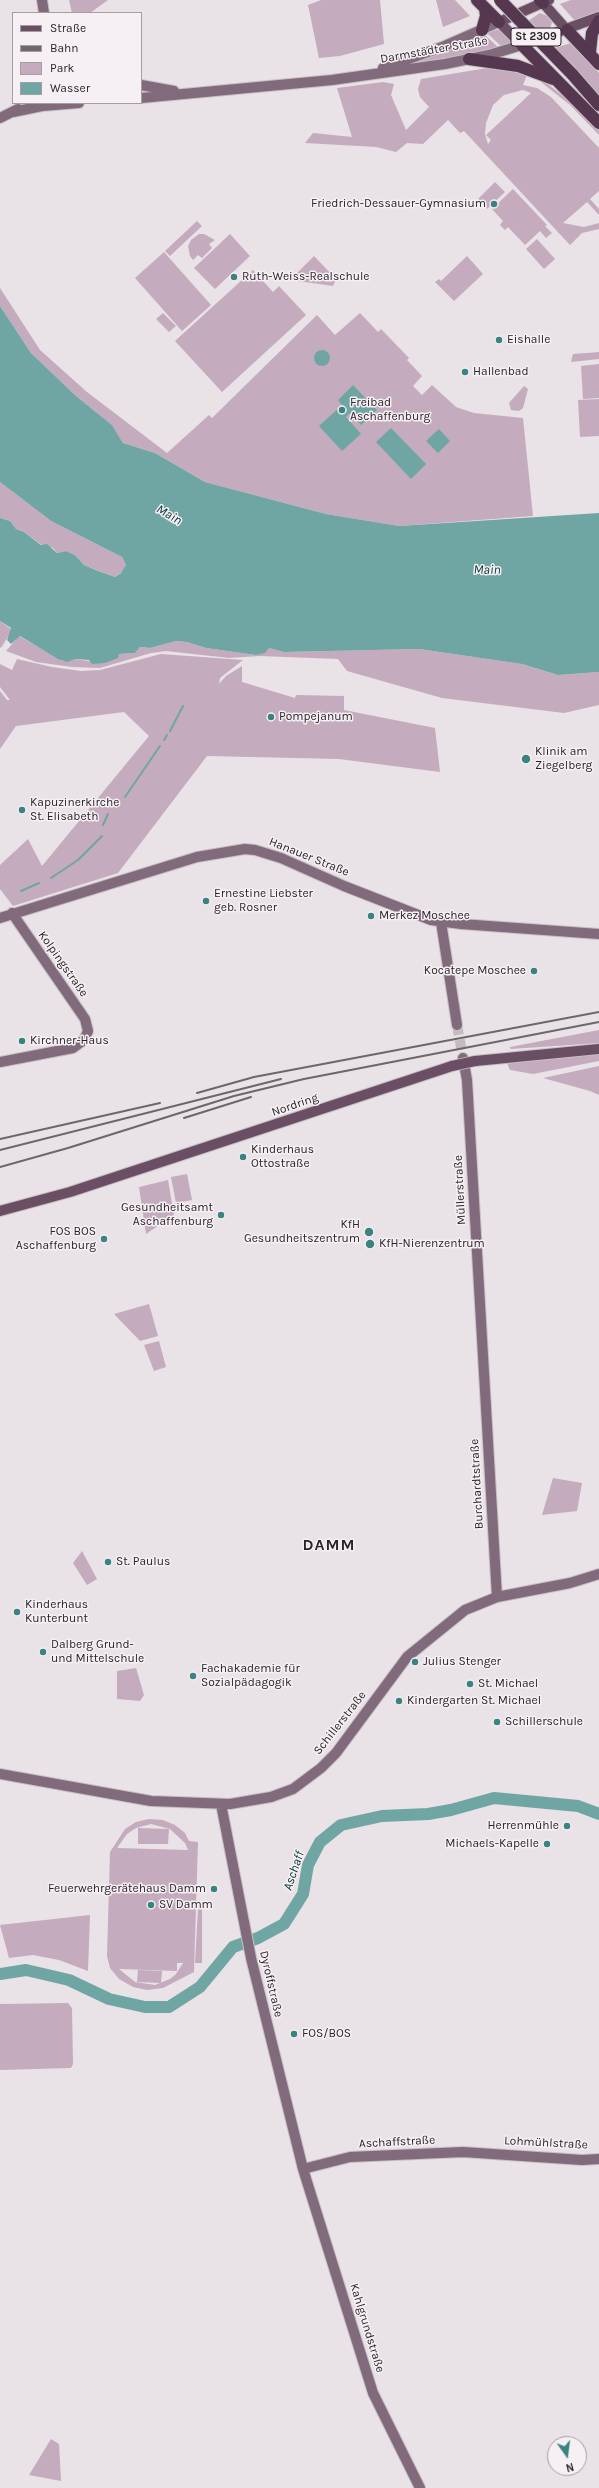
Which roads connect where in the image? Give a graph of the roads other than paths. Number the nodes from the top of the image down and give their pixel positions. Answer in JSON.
{"nodes":[{"id":1,"x":42,"y":0,"type":"edge"},
{"id":2,"x":500,"y":0,"type":"edge"},
{"id":3,"x":544,"y":1,"type":"edge"},
{"id":4,"x":481,"y":4,"type":"edge"},
{"id":5,"x":525,"y":11,"type":"junction"},
{"id":6,"x":44,"y":12,"type":"edge"},
{"id":7,"x":599,"y":17,"type":"edge"},
{"id":8,"x":599,"y":21,"type":"edge"},
{"id":9,"x":499,"y":22,"type":"junction"},
{"id":10,"x":482,"y":30,"type":"junction"},
{"id":11,"x":567,"y":30,"type":"junction"},
{"id":12,"x":522,"y":44,"type":"junction"},
{"id":13,"x":590,"y":52,"type":"junction"},
{"id":14,"x":469,"y":59,"type":"junction"},
{"id":15,"x":599,"y":64,"type":"edge"},
{"id":16,"x":362,"y":75,"type":"junction"},
{"id":17,"x":557,"y":80,"type":"junction"},
{"id":18,"x":142,"y":85,"type":"edge"},
{"id":19,"x":182,"y":93,"type":"junction"},
{"id":20,"x":142,"y":98,"type":"edge"},
{"id":21,"x":24,"y":104,"type":"edge"},
{"id":22,"x":67,"y":104,"type":"edge"},
{"id":23,"x":599,"y":106,"type":"edge"},
{"id":24,"x":7,"y":115,"type":"edge"},
{"id":25,"x":599,"y":123,"type":"edge"},
{"id":26,"x":12,"y":913,"type":"junction"},
{"id":27,"x":0,"y":918,"type":"edge"},
{"id":28,"x":440,"y":922,"type":"junction"},
{"id":29,"x":599,"y":934,"type":"edge"},
{"id":30,"x":457,"y":1025,"type":"tunnel mouth"},
{"id":31,"x":599,"y":1049,"type":"edge"},
{"id":32,"x":463,"y":1058,"type":"tunnel mouth"},
{"id":33,"x":0,"y":1062,"type":"edge"},
{"id":34,"x":1,"y":1210,"type":"edge"},
{"id":35,"x":484,"y":1369,"type":"joint"},
{"id":36,"x":599,"y":1574,"type":"edge"},
{"id":37,"x":497,"y":1597,"type":"junction"},
{"id":38,"x":0,"y":1774,"type":"edge"},
{"id":39,"x":221,"y":1804,"type":"junction"},
{"id":40,"x":492,"y":2153,"type":"joint"},
{"id":41,"x":599,"y":2159,"type":"edge"},
{"id":42,"x":304,"y":2169,"type":"junction"},
{"id":43,"x":420,"y":2488,"type":"edge"}],
"edges":[{"from":1,"to":6,"type":"main road"},
{"from":2,"to":23,"type":"highway","number":"St 2309","bridge":true},
{"from":3,"to":5,"type":"main road","name":"Darmstädter Straße"},
{"from":3,"to":11,"type":"main road"},
{"from":4,"to":9,"type":"highway"},
{"from":4,"to":10,"type":"highway"},
{"from":5,"to":9,"type":"main road","name":"Darmstädter Straße"},
{"from":5,"to":12,"type":"main road"},
{"from":7,"to":11,"type":"main road","name":"Darmstädter Straße"},
{"from":8,"to":13,"type":"highway"},
{"from":9,"to":10,"type":"main road","name":"Darmstädter Straße"},
{"from":9,"to":12,"type":"main road"},
{"from":10,"to":16,"type":"main road","name":"Darmstädter Straße"},
{"from":11,"to":12,"type":"main road","name":"Darmstädter Straße"},
{"from":11,"to":13,"type":"highway"},
{"from":12,"to":14,"type":"main road","name":"Darmstädter Straße"},
{"from":12,"to":17,"type":"highway"},
{"from":13,"to":15,"type":"highway"},
{"from":14,"to":16,"type":"main road","name":"Darmstädter Straße"},
{"from":14,"to":17,"type":"highway"},
{"from":16,"to":19,"type":"main road","name":"Darmstädter Straße"},
{"from":17,"to":25,"type":"highway"},
{"from":18,"to":19,"type":"main road","name":"Darmstädter Straße"},
{"from":19,"to":20,"type":"main road","name":"Darmstädter Straße"},
{"from":21,"to":24,"type":"main road"},
{"from":22,"to":24,"type":"main road"},
{"from":26,"to":27,"type":"main road","name":"Hanauer Straße"},
{"from":26,"to":28,"type":"main road","name":"Hanauer Straße"},
{"from":26,"to":33,"type":"main road","name":"Kolpingstraße"},
{"from":28,"to":29,"type":"main road","name":"Hanauer Straße"},
{"from":28,"to":30,"type":"main road"},
{"from":31,"to":34,"type":"main road","name":"Nordring","bridge":true},
{"from":32,"to":35,"type":"main road","name":"Müllerstraße"},
{"from":35,"to":37,"type":"main road","name":"Burchardtstraße"},
{"from":36,"to":37,"type":"main road","name":"Schillerstraße"},
{"from":37,"to":39,"type":"main road","name":"Schillerstraße"},
{"from":38,"to":39,"type":"main road","name":"Schillerstraße"},
{"from":39,"to":42,"type":"main road","name":"Dyroffstraße"},
{"from":40,"to":41,"type":"main road","name":"Lohmühlstraße"},
{"from":40,"to":42,"type":"main road","name":"Aschaffstraße"},
{"from":42,"to":43,"type":"main road","name":"Kahlgrundstraße"}]}
